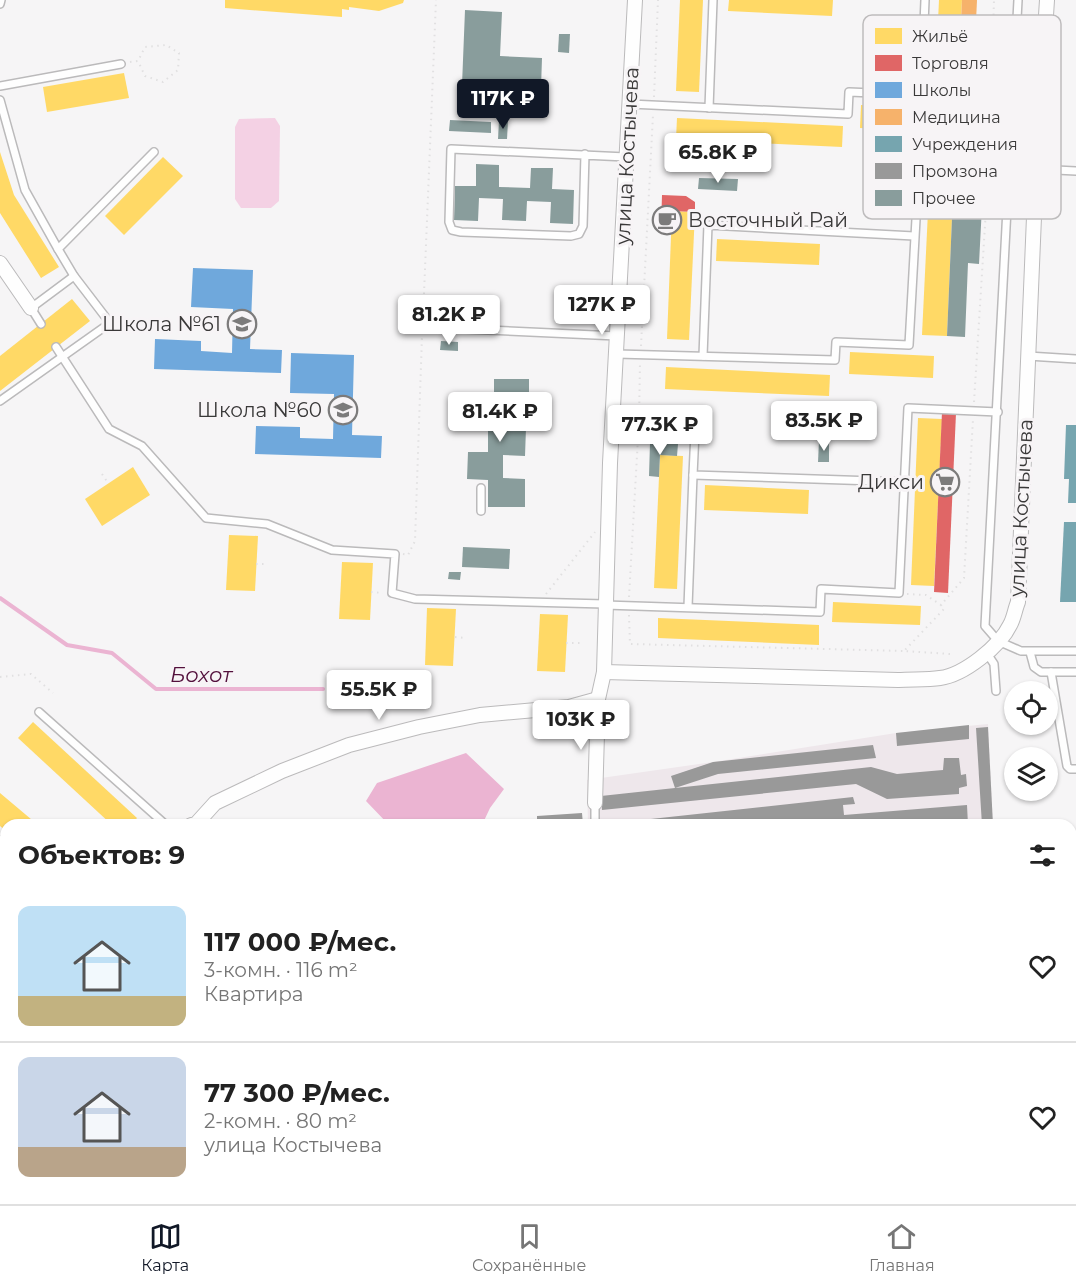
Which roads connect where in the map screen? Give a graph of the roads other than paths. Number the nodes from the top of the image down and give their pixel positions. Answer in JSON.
{"nodes":[{"id":1,"x":635,"y":0,"type":"edge"},
{"id":2,"x":713,"y":0,"type":"edge"},
{"id":3,"x":925,"y":0,"type":"edge"},
{"id":4,"x":1018,"y":0,"type":"edge"},
{"id":5,"x":1047,"y":0,"type":"edge"},
{"id":6,"x":924,"y":15,"type":"edge"},
{"id":7,"x":1017,"y":15,"type":"edge"},
{"id":8,"x":1046,"y":15,"type":"edge"},
{"id":9,"x":121,"y":64,"type":"road end"},
{"id":10,"x":0,"y":86,"type":"edge"},
{"id":11,"x":863,"y":93,"type":"edge"},
{"id":12,"x":0,"y":100,"type":"edge"},
{"id":13,"x":630,"y":104,"type":"junction"},
{"id":14,"x":709,"y":108,"type":"junction"},
{"id":15,"x":154,"y":152,"type":"dead end"},
{"id":16,"x":585,"y":154,"type":"junction"},
{"id":17,"x":626,"y":157,"type":"junction"},
{"id":18,"x":1061,"y":170,"type":"edge"},
{"id":19,"x":1076,"y":171,"type":"edge"},
{"id":20,"x":915,"y":219,"type":"edge"},
{"id":21,"x":1007,"y":219,"type":"edge"},
{"id":22,"x":1034,"y":219,"type":"edge"},
{"id":23,"x":914,"y":236,"type":"junction"},
{"id":24,"x":58,"y":249,"type":"junction"},
{"id":25,"x":0,"y":263,"type":"edge"},
{"id":26,"x":74,"y":276,"type":"junction"},
{"id":27,"x":31,"y":308,"type":"junction"},
{"id":28,"x":41,"y":324,"type":"dead end"},
{"id":29,"x":422,"y":327,"type":"road end"},
{"id":30,"x":618,"y":336,"type":"junction"},
{"id":31,"x":56,"y":347,"type":"dead end"},
{"id":32,"x":617,"y":354,"type":"junction"},
{"id":33,"x":703,"y":356,"type":"junction"},
{"id":34,"x":1028,"y":356,"type":"junction"},
{"id":35,"x":63,"y":357,"type":"junction"},
{"id":36,"x":1076,"y":359,"type":"edge"},
{"id":37,"x":0,"y":401,"type":"edge"},
{"id":38,"x":509,"y":410,"type":"dead end"},
{"id":39,"x":534,"y":411,"type":"dead end"},
{"id":40,"x":998,"y":412,"type":"junction"},
{"id":41,"x":613,"y":430,"type":"junction"},
{"id":42,"x":693,"y":475,"type":"junction"},
{"id":43,"x":904,"y":483,"type":"junction"},
{"id":44,"x":481,"y":488,"type":"dead end"},
{"id":45,"x":481,"y":511,"type":"dead end"},
{"id":46,"x":605,"y":604,"type":"junction"},
{"id":47,"x":688,"y":607,"type":"junction"},
{"id":48,"x":998,"y":641,"type":"junction"},
{"id":49,"x":1076,"y":651,"type":"edge"},
{"id":50,"x":986,"y":652,"type":"junction"},
{"id":51,"x":1030,"y":652,"type":"junction"},
{"id":52,"x":604,"y":672,"type":"junction"},
{"id":53,"x":1051,"y":672,"type":"junction"},
{"id":54,"x":1076,"y":672,"type":"edge"},
{"id":55,"x":996,"y":691,"type":"dead end"},
{"id":56,"x":598,"y":699,"type":"junction"},
{"id":57,"x":39,"y":712,"type":"dead end"},
{"id":58,"x":1076,"y":770,"type":"edge"},
{"id":59,"x":595,"y":803,"type":"joint"},
{"id":60,"x":159,"y":819,"type":"edge"},
{"id":61,"x":200,"y":819,"type":"edge"},
{"id":62,"x":595,"y":819,"type":"edge"}],
"edges":[{"from":1,"to":13,"type":"street","name":"улица Костычева"},
{"from":2,"to":14,"type":"lane"},
{"from":3,"to":6,"type":"lane"},
{"from":4,"to":7,"type":"lane"},
{"from":5,"to":8,"type":"street","name":"улица Костычева"},
{"from":9,"to":10,"type":"lane"},
{"from":11,"to":14,"type":"lane"},
{"from":12,"to":24,"type":"lane"},
{"from":13,"to":14,"type":"lane"},
{"from":13,"to":17,"type":"street","name":"улица Костычева"},
{"from":15,"to":24,"type":"lane"},
{"from":16,"to":16,"type":"lane"},
{"from":16,"to":17,"type":"lane"},
{"from":17,"to":30,"type":"street","name":"улица Костычева"},
{"from":18,"to":19,"type":"lane"},
{"from":20,"to":23,"type":"lane"},
{"from":21,"to":40,"type":"lane"},
{"from":22,"to":34,"type":"street","name":"улица Костычева"},
{"from":23,"to":33,"type":"lane"},
{"from":23,"to":33,"type":"lane"},
{"from":24,"to":26,"type":"lane"},
{"from":25,"to":27,"type":"street"},
{"from":26,"to":27,"type":"lane"},
{"from":26,"to":35,"type":"lane"},
{"from":27,"to":28,"type":"lane"},
{"from":29,"to":30,"type":"lane"},
{"from":30,"to":32,"type":"street","name":"улица Костычева"},
{"from":31,"to":35,"type":"lane"},
{"from":32,"to":33,"type":"lane"},
{"from":32,"to":41,"type":"street","name":"улица Костычева"},
{"from":34,"to":36,"type":"lane"},
{"from":34,"to":48,"type":"street","name":"улица Костычева"},
{"from":35,"to":37,"type":"lane"},
{"from":35,"to":46,"type":"lane"},
{"from":38,"to":39,"type":"lane"},
{"from":40,"to":43,"type":"lane"},
{"from":40,"to":48,"type":"lane"},
{"from":41,"to":42,"type":"lane"},
{"from":41,"to":46,"type":"street","name":"улица Костычева"},
{"from":42,"to":43,"type":"lane"},
{"from":42,"to":47,"type":"lane"},
{"from":43,"to":47,"type":"lane"},
{"from":44,"to":45,"type":"lane"},
{"from":46,"to":47,"type":"lane"},
{"from":46,"to":52,"type":"street","name":"улица Костычева"},
{"from":48,"to":50,"type":"street","name":"улица Костычева"},
{"from":48,"to":51,"type":"lane"},
{"from":49,"to":51,"type":"lane"},
{"from":50,"to":52,"type":"street","name":"улица Костычева"},
{"from":50,"to":55,"type":"lane"},
{"from":51,"to":53,"type":"lane"},
{"from":52,"to":56,"type":"street","name":"улица Костычева"},
{"from":53,"to":54,"type":"lane"},
{"from":53,"to":58,"type":"lane"},
{"from":56,"to":59,"type":"street","name":"улица Костычева"},
{"from":56,"to":61,"type":"street"},
{"from":57,"to":60,"type":"lane"},
{"from":59,"to":62,"type":"lane"}]}
